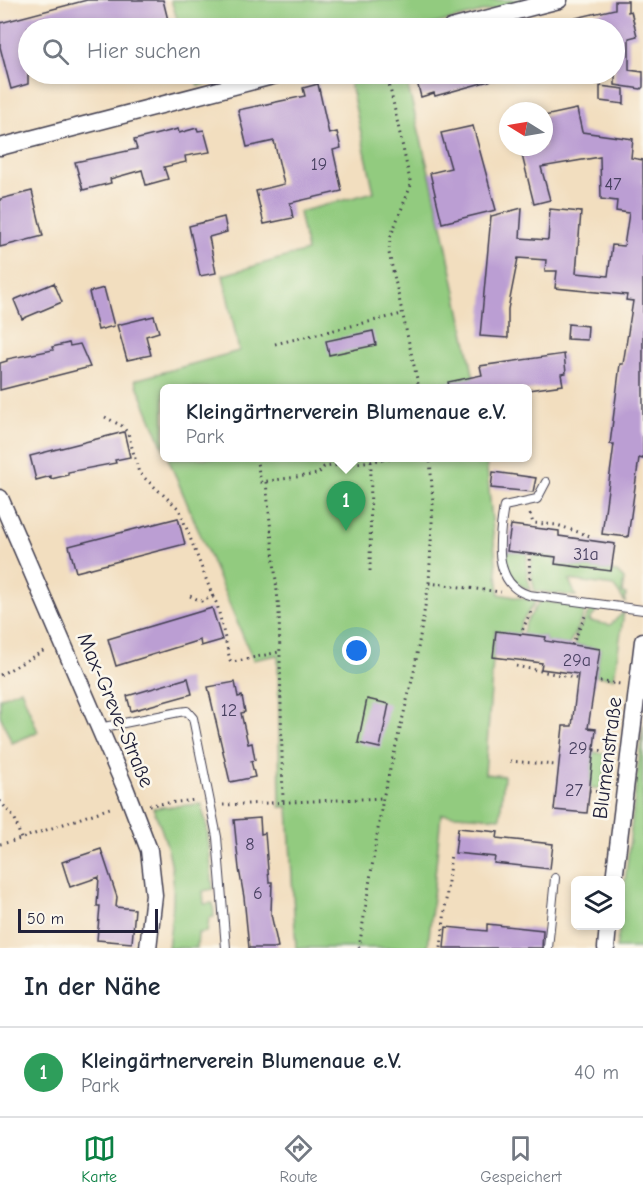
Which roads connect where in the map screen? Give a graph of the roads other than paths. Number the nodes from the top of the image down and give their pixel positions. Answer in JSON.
{"nodes":[{"id":1,"x":559,"y":0,"type":"edge"},
{"id":2,"x":490,"y":18,"type":"edge"},
{"id":3,"x":241,"y":84,"type":"edge"},
{"id":4,"x":0,"y":147,"type":"edge"},
{"id":5,"x":546,"y":482,"type":"dead end"},
{"id":6,"x":0,"y":498,"type":"edge"},
{"id":7,"x":643,"y":610,"type":"edge"},
{"id":8,"x":643,"y":641,"type":"edge"},
{"id":9,"x":99,"y":728,"type":"junction"},
{"id":10,"x":614,"y":876,"type":"edge"},
{"id":11,"x":555,"y":878,"type":"dead end"},
{"id":12,"x":608,"y":930,"type":"edge"},
{"id":13,"x":148,"y":948,"type":"edge"},
{"id":14,"x":226,"y":948,"type":"edge"},
{"id":15,"x":548,"y":948,"type":"edge"},
{"id":16,"x":606,"y":948,"type":"edge"}],
"edges":[{"from":1,"to":2,"type":"street"},
{"from":3,"to":4,"type":"street"},
{"from":5,"to":7,"type":"lane"},
{"from":6,"to":9,"type":"street","name":"Max-Greve-Straße"},
{"from":8,"to":10,"type":"street","name":"Blumenstraße"},
{"from":9,"to":13,"type":"street","name":"Max-Greve-Straße"},
{"from":9,"to":14,"type":"lane"},
{"from":11,"to":15,"type":"lane"},
{"from":12,"to":16,"type":"street"}]}
